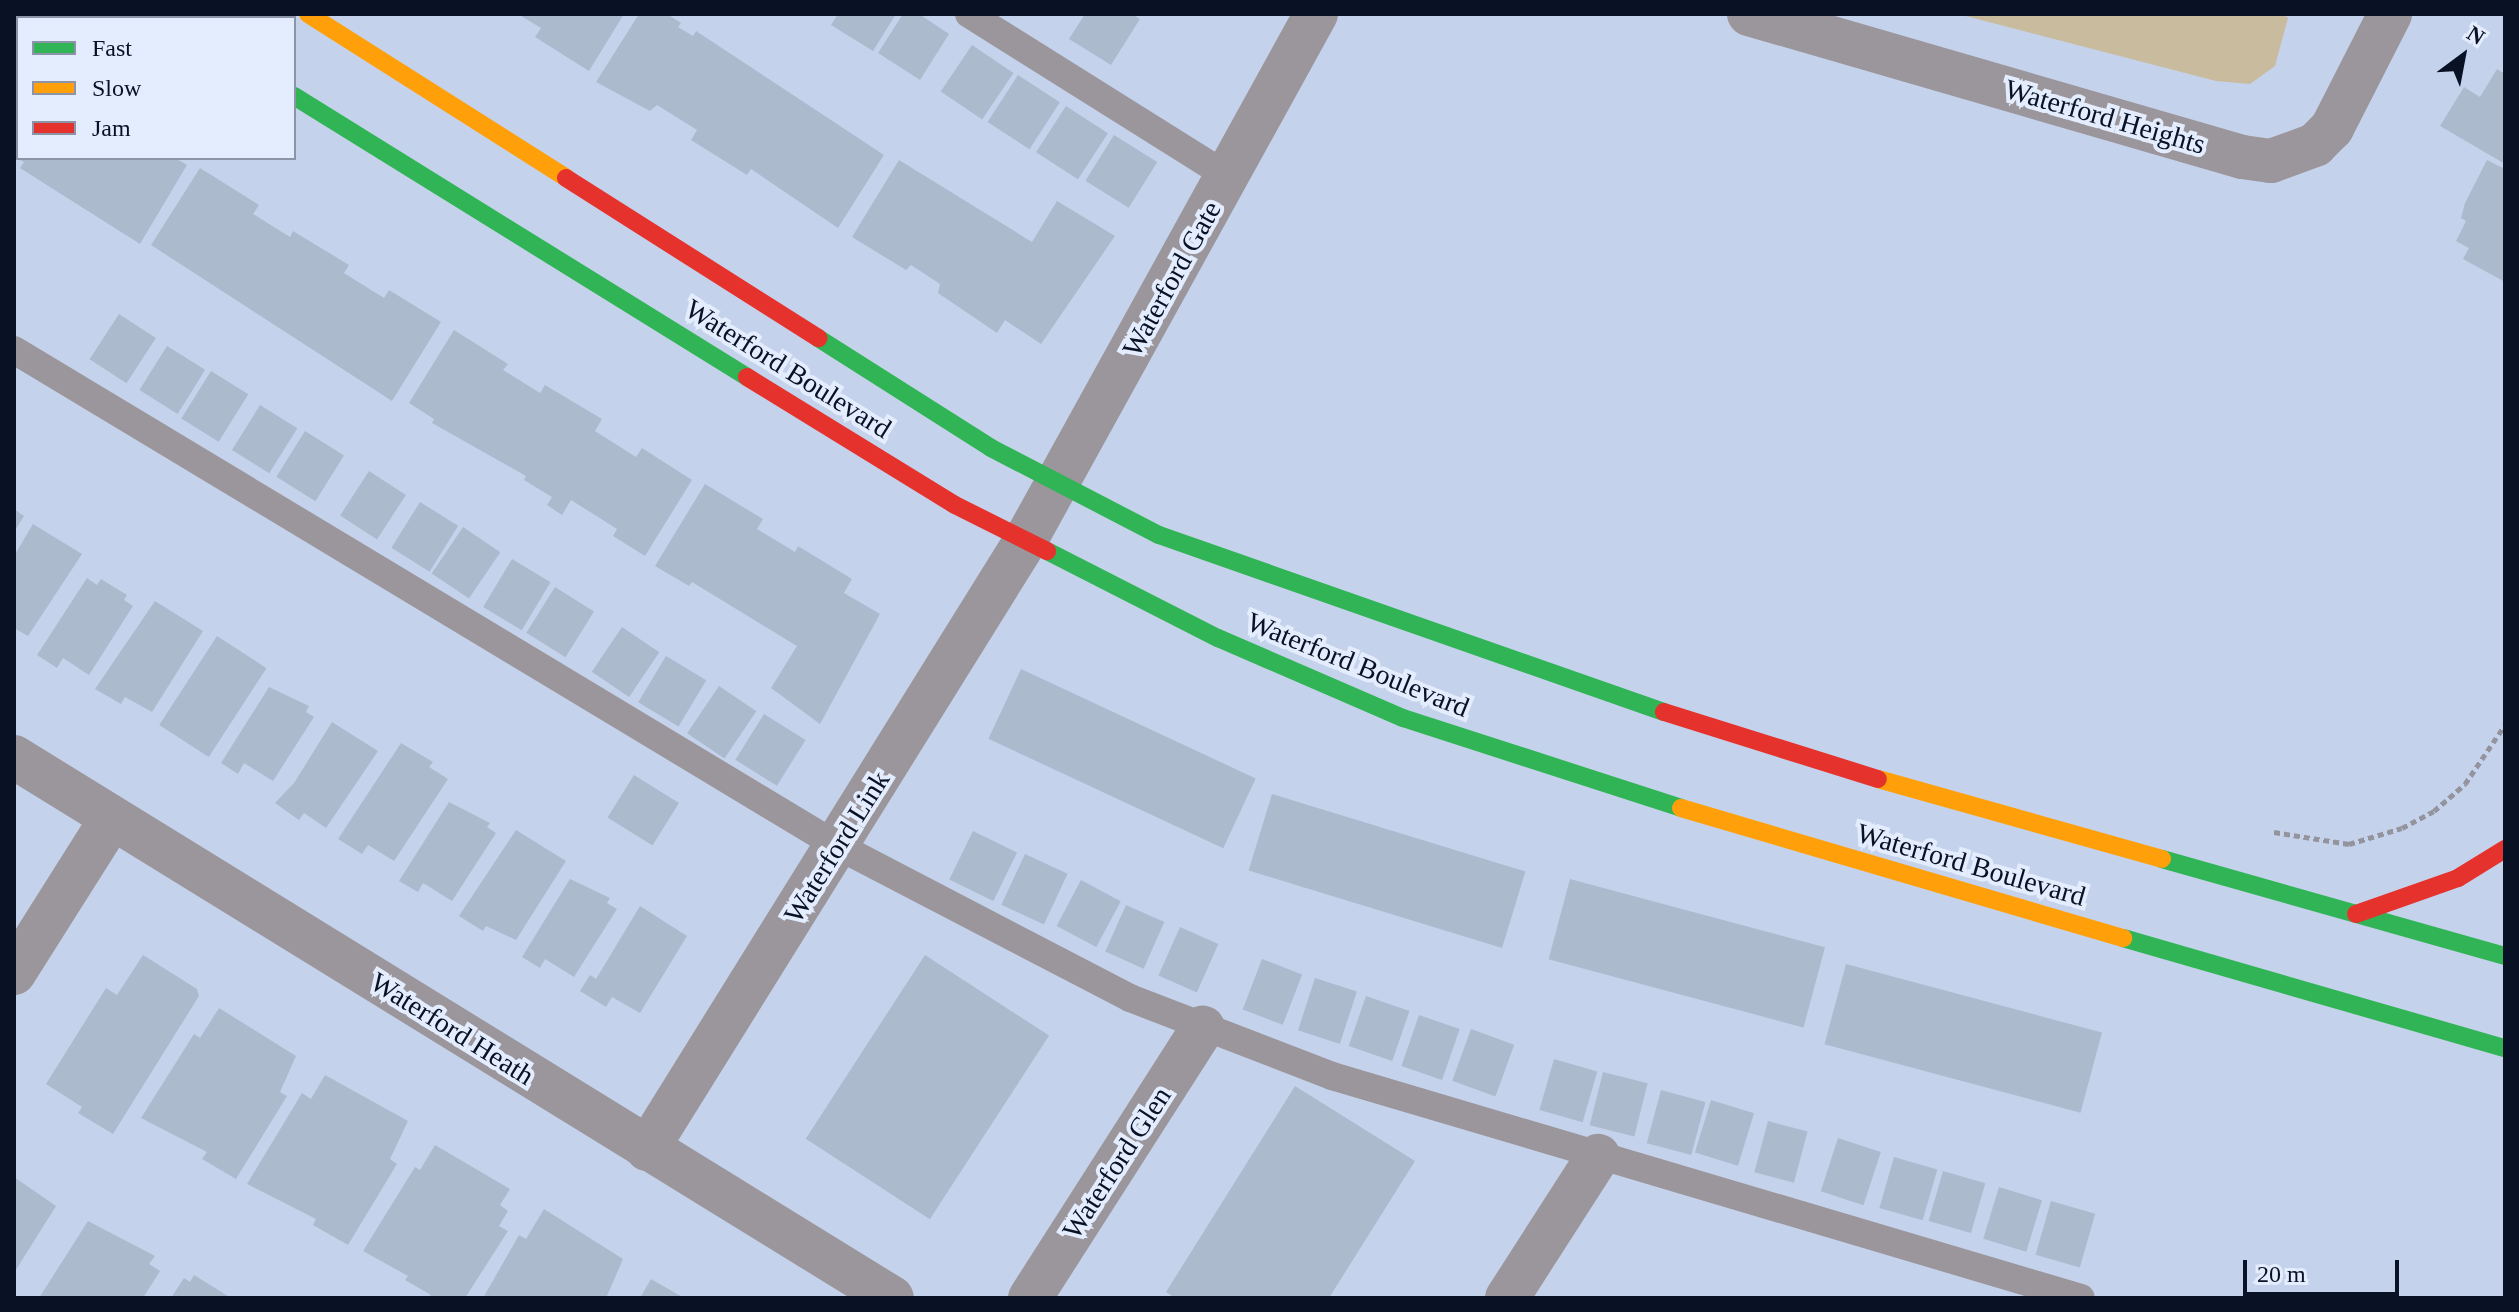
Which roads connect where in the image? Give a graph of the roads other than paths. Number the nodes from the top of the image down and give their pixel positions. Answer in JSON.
{"nodes":[{"id":1,"x":308,"y":14,"type":"edge"},
{"id":2,"x":969,"y":14,"type":"edge"},
{"id":3,"x":1316,"y":14,"type":"edge"},
{"id":4,"x":1749,"y":14,"type":"edge"},
{"id":5,"x":2390,"y":14,"type":"edge"},
{"id":6,"x":296,"y":97,"type":"edge"},
{"id":7,"x":1229,"y":177,"type":"junction"},
{"id":8,"x":14,"y":350,"type":"edge"},
{"id":9,"x":1057,"y":485,"type":"junction"},
{"id":10,"x":1024,"y":543,"type":"junction"},
{"id":11,"x":14,"y":757,"type":"edge"},
{"id":12,"x":112,"y":818,"type":"junction"},
{"id":13,"x":838,"y":846,"type":"junction"},
{"id":14,"x":2505,"y":849,"type":"edge"},
{"id":15,"x":2356,"y":914,"type":"junction"},
{"id":16,"x":2505,"y":956,"type":"edge"},
{"id":17,"x":14,"y":973,"type":"edge"},
{"id":18,"x":1203,"y":1028,"type":"junction"},
{"id":19,"x":2505,"y":1048,"type":"edge"},
{"id":20,"x":647,"y":1149,"type":"junction"},
{"id":21,"x":1598,"y":1156,"type":"junction"},
{"id":22,"x":892,"y":1298,"type":"edge"},
{"id":23,"x":1030,"y":1298,"type":"edge"},
{"id":24,"x":1507,"y":1298,"type":"edge"},
{"id":25,"x":2081,"y":1298,"type":"edge"}],
"edges":[{"from":1,"to":9,"type":"street","name":"Waterford Boulevard"},
{"from":2,"to":7,"type":"lane"},
{"from":3,"to":7,"type":"street","name":"Waterford Gate"},
{"from":4,"to":5,"type":"street","name":"Waterford Heights"},
{"from":6,"to":10,"type":"street","name":"Waterford Boulevard"},
{"from":7,"to":9,"type":"street","name":"Waterford Gate"},
{"from":8,"to":13,"type":"lane"},
{"from":9,"to":10,"type":"street","name":"Waterford Gate"},
{"from":9,"to":15,"type":"street","name":"Waterford Boulevard"},
{"from":10,"to":13,"type":"street","name":"Waterford Link"},
{"from":10,"to":19,"type":"street","name":"Waterford Boulevard"},
{"from":11,"to":12,"type":"street","name":"Waterford Heath"},
{"from":12,"to":17,"type":"street"},
{"from":12,"to":20,"type":"street","name":"Waterford Heath"},
{"from":13,"to":18,"type":"lane"},
{"from":13,"to":20,"type":"street","name":"Waterford Link"},
{"from":14,"to":15,"type":"street"},
{"from":15,"to":16,"type":"street","name":"Waterford Boulevard"},
{"from":18,"to":21,"type":"lane"},
{"from":18,"to":23,"type":"street","name":"Waterford Glen"},
{"from":20,"to":22,"type":"street","name":"Waterford Heath"},
{"from":21,"to":24,"type":"street"},
{"from":21,"to":25,"type":"lane"}]}
